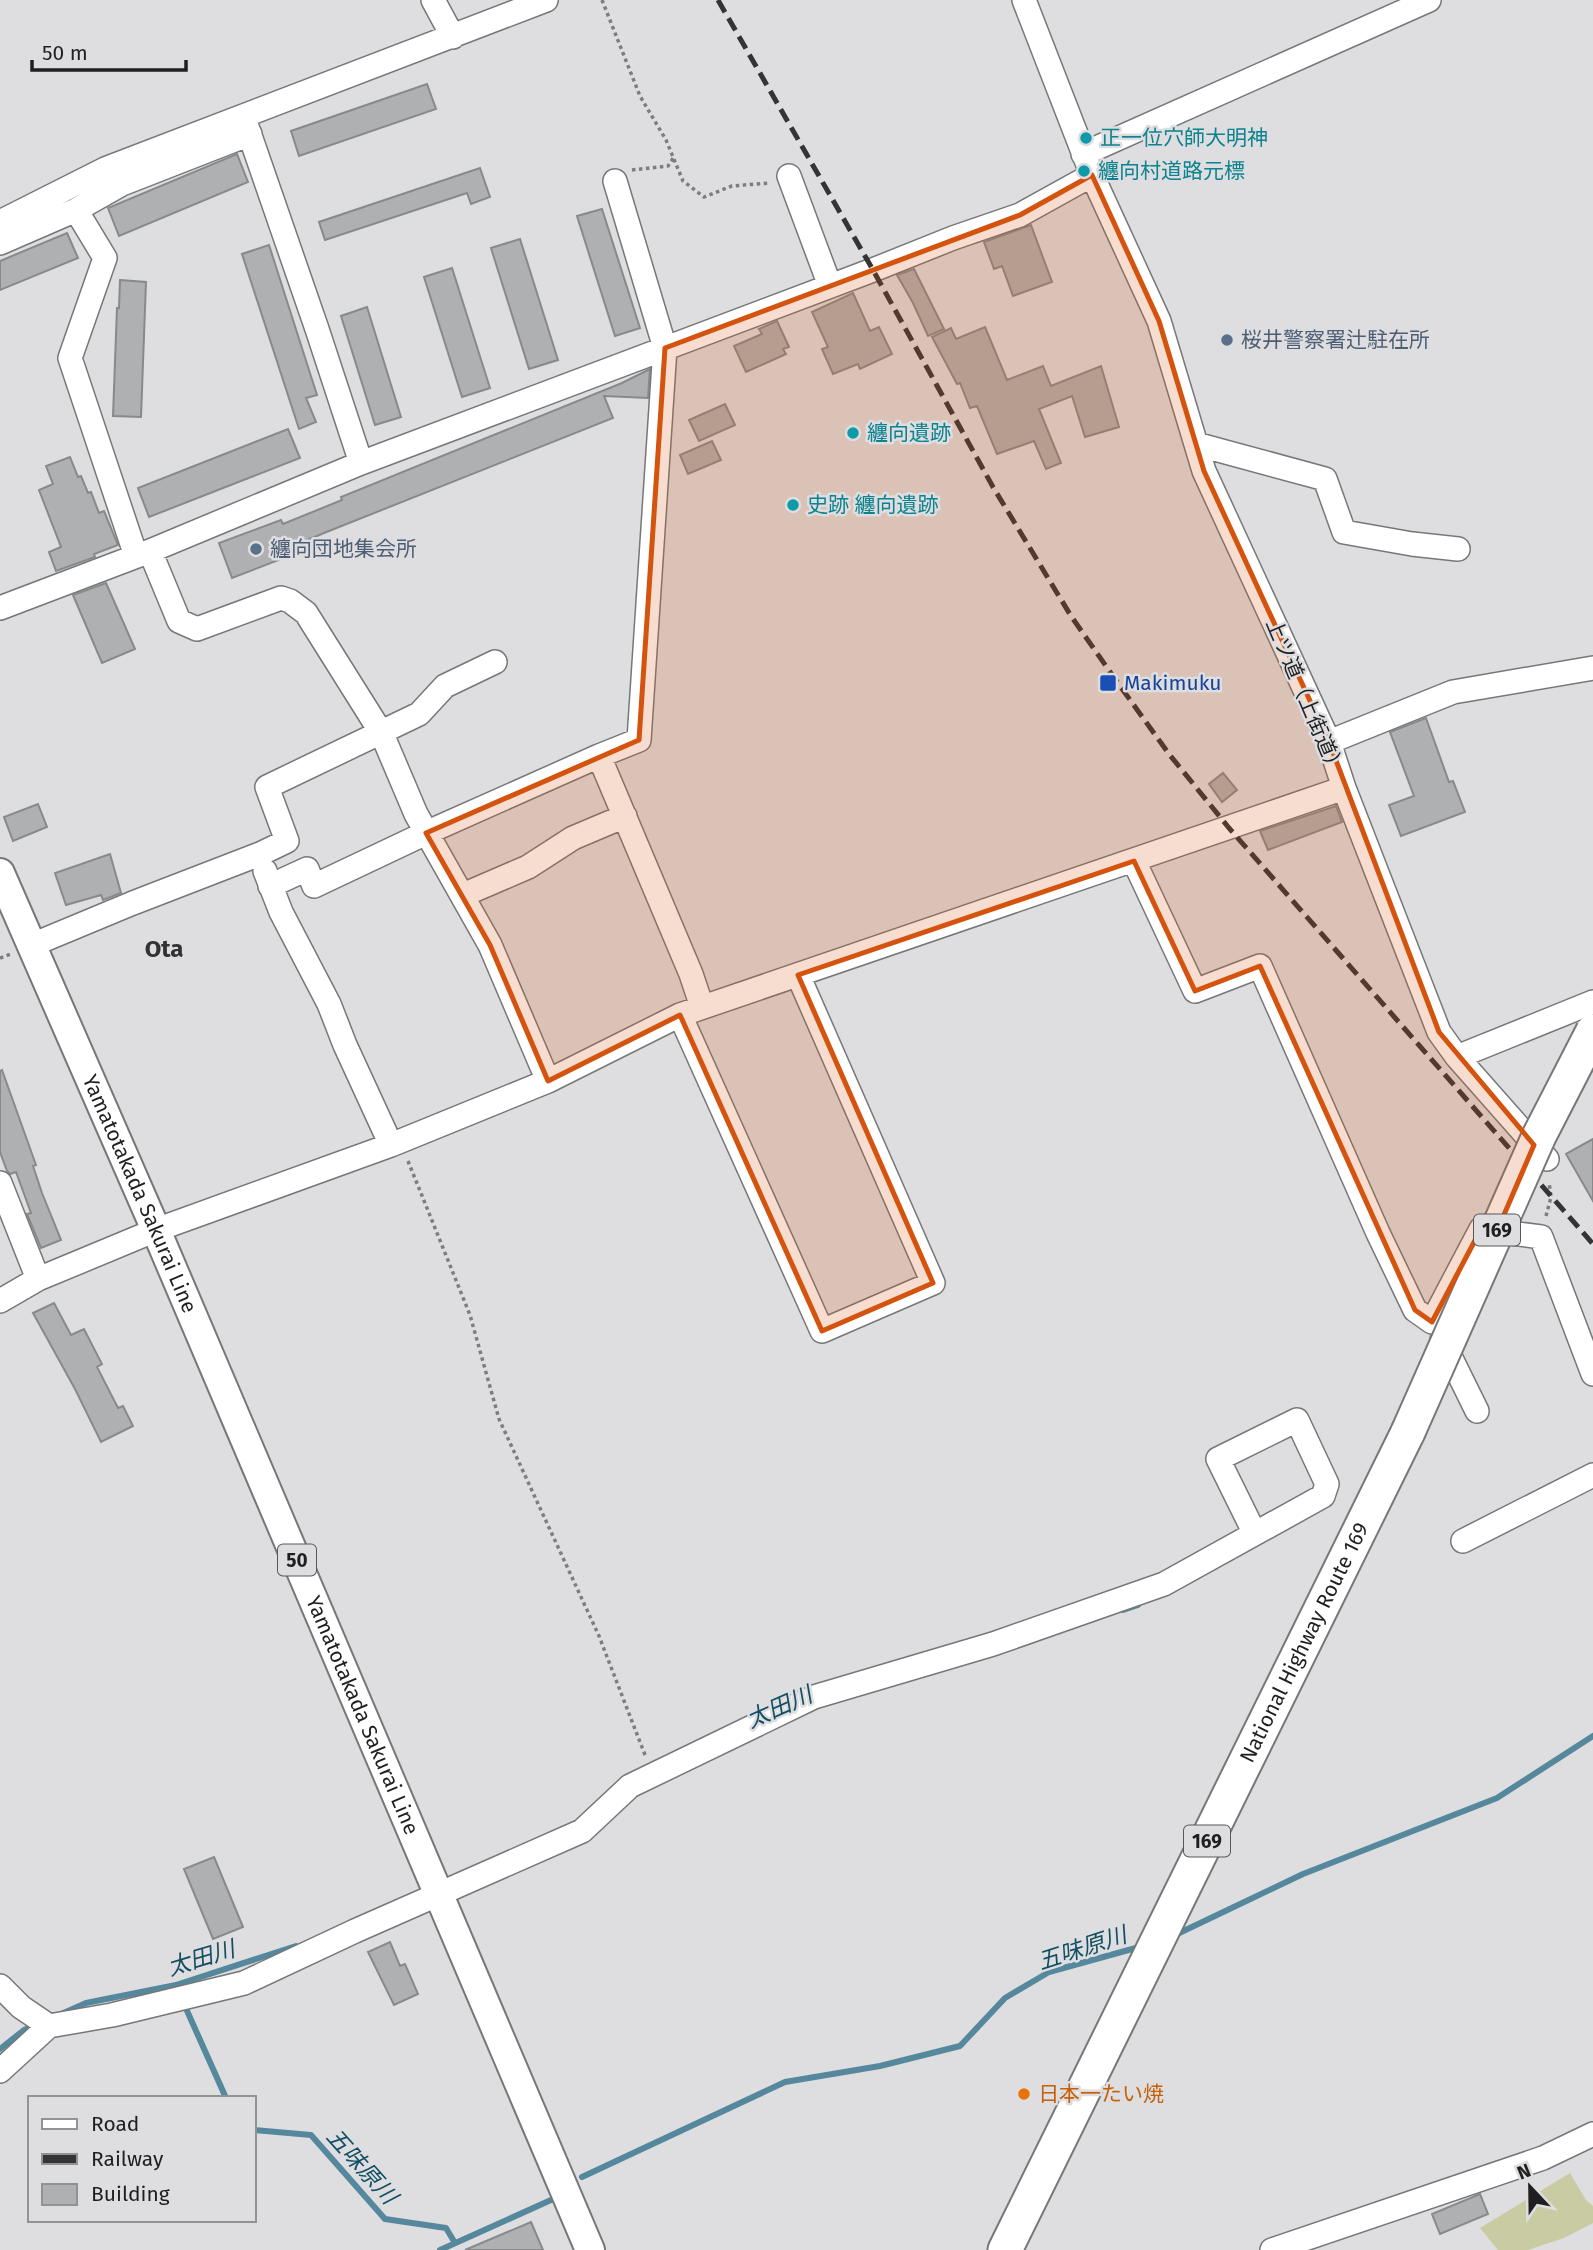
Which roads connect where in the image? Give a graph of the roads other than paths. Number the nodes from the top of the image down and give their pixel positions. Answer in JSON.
{"nodes":[{"id":1,"x":433,"y":0,"type":"edge"},
{"id":2,"x":547,"y":0,"type":"edge"},
{"id":3,"x":1024,"y":0,"type":"edge"},
{"id":4,"x":1429,"y":0,"type":"edge"},
{"id":5,"x":453,"y":37,"type":"junction"},
{"id":6,"x":247,"y":125,"type":"junction"},
{"id":7,"x":1087,"y":164,"type":"junction"},
{"id":8,"x":789,"y":176,"type":"road end"},
{"id":9,"x":615,"y":181,"type":"road end"},
{"id":10,"x":76,"y":210,"type":"junction"},
{"id":11,"x":0,"y":222,"type":"edge"},
{"id":12,"x":0,"y":243,"type":"edge"},
{"id":13,"x":830,"y":286,"type":"junction"},
{"id":14,"x":665,"y":348,"type":"junction"},
{"id":15,"x":1196,"y":444,"type":"junction"},
{"id":16,"x":360,"y":463,"type":"junction"},
{"id":17,"x":1458,"y":549,"type":"dead end"},
{"id":18,"x":143,"y":554,"type":"junction"},
{"id":19,"x":0,"y":608,"type":"edge"},
{"id":20,"x":495,"y":662,"type":"dead end"},
{"id":21,"x":1593,"y":668,"type":"edge"},
{"id":22,"x":382,"y":734,"type":"junction"},
{"id":23,"x":1329,"y":742,"type":"junction"},
{"id":24,"x":599,"y":756,"type":"junction"},
{"id":25,"x":1344,"y":789,"type":"junction"},
{"id":26,"x":625,"y":816,"type":"junction"},
{"id":27,"x":426,"y":833,"type":"junction"},
{"id":28,"x":260,"y":854,"type":"junction"},
{"id":29,"x":1134,"y":861,"type":"junction"},
{"id":30,"x":0,"y":873,"type":"edge"},
{"id":31,"x":270,"y":886,"type":"junction"},
{"id":32,"x":463,"y":895,"type":"junction"},
{"id":33,"x":32,"y":945,"type":"junction"},
{"id":34,"x":798,"y":975,"type":"junction"},
{"id":35,"x":1593,"y":1002,"type":"edge"},
{"id":36,"x":702,"y":1007,"type":"junction"},
{"id":37,"x":680,"y":1015,"type":"junction"},
{"id":38,"x":1593,"y":1031,"type":"edge"},
{"id":39,"x":1457,"y":1057,"type":"junction"},
{"id":40,"x":548,"y":1082,"type":"junction"},
{"id":41,"x":395,"y":1142,"type":"junction"},
{"id":42,"x":1547,"y":1159,"type":"road end"},
{"id":43,"x":0,"y":1183,"type":"edge"},
{"id":44,"x":156,"y":1230,"type":"junction"},
{"id":45,"x":38,"y":1279,"type":"junction"},
{"id":46,"x":0,"y":1301,"type":"edge"},
{"id":47,"x":1432,"y":1322,"type":"junction"},
{"id":48,"x":1593,"y":1374,"type":"edge"},
{"id":49,"x":1477,"y":1411,"type":"dead end"},
{"id":50,"x":1593,"y":1475,"type":"edge"},
{"id":51,"x":1254,"y":1532,"type":"junction"},
{"id":52,"x":1463,"y":1541,"type":"dead end"},
{"id":53,"x":439,"y":1894,"type":"junction"},
{"id":54,"x":0,"y":1986,"type":"edge"},
{"id":55,"x":49,"y":2026,"type":"junction"},
{"id":56,"x":0,"y":2071,"type":"edge"},
{"id":57,"x":1593,"y":2134,"type":"edge"},
{"id":58,"x":590,"y":2250,"type":"edge"},
{"id":59,"x":1005,"y":2250,"type":"edge"},
{"id":60,"x":1272,"y":2250,"type":"edge"}],
"edges":[{"from":1,"to":5,"type":"street"},
{"from":2,"to":5,"type":"street"},
{"from":3,"to":7,"type":"street","name":"上ツ道（上街道）"},
{"from":4,"to":7,"type":"street"},
{"from":5,"to":6,"type":"street"},
{"from":6,"to":10,"type":"street"},
{"from":6,"to":11,"type":"street"},
{"from":6,"to":16,"type":"street"},
{"from":7,"to":13,"type":"street"},
{"from":7,"to":15,"type":"street","name":"上ツ道（上街道）"},
{"from":8,"to":13,"type":"street"},
{"from":9,"to":14,"type":"street"},
{"from":10,"to":12,"type":"street"},
{"from":10,"to":18,"type":"street"},
{"from":13,"to":14,"type":"street"},
{"from":14,"to":16,"type":"street"},
{"from":14,"to":24,"type":"street"},
{"from":15,"to":17,"type":"street"},
{"from":15,"to":23,"type":"street","name":"上ツ道（上街道）"},
{"from":16,"to":18,"type":"street"},
{"from":18,"to":19,"type":"street"},
{"from":18,"to":22,"type":"street"},
{"from":20,"to":22,"type":"street"},
{"from":21,"to":23,"type":"street"},
{"from":22,"to":27,"type":"street"},
{"from":22,"to":28,"type":"street"},
{"from":23,"to":25,"type":"street","name":"上ツ道（上街道）"},
{"from":24,"to":26,"type":"street"},
{"from":24,"to":27,"type":"street"},
{"from":25,"to":29,"type":"street"},
{"from":25,"to":39,"type":"street","name":"上ツ道（上街道）"},
{"from":26,"to":32,"type":"street"},
{"from":26,"to":36,"type":"street"},
{"from":27,"to":31,"type":"street"},
{"from":27,"to":32,"type":"street"},
{"from":28,"to":31,"type":"street"},
{"from":28,"to":33,"type":"street"},
{"from":29,"to":34,"type":"street"},
{"from":29,"to":47,"type":"street"},
{"from":30,"to":33,"type":"main road","name":"Yamatotakada Sakurai Line","number":"50"},
{"from":31,"to":41,"type":"street"},
{"from":32,"to":40,"type":"street"},
{"from":33,"to":44,"type":"main road","name":"Yamatotakada Sakurai Line","number":"50"},
{"from":34,"to":36,"type":"street"},
{"from":34,"to":37,"type":"street"},
{"from":35,"to":39,"type":"street"},
{"from":36,"to":37,"type":"street"},
{"from":37,"to":40,"type":"street"},
{"from":38,"to":59,"type":"highway","name":"National Highway Route 169","number":"169","bridge":true},
{"from":39,"to":42,"type":"street","name":"上ツ道（上街道）"},
{"from":40,"to":41,"type":"street"},
{"from":41,"to":44,"type":"street"},
{"from":43,"to":45,"type":"street"},
{"from":44,"to":45,"type":"street"},
{"from":44,"to":53,"type":"main road","name":"Yamatotakada Sakurai Line","number":"50"},
{"from":45,"to":46,"type":"street"},
{"from":47,"to":48,"type":"street"},
{"from":47,"to":49,"type":"street"},
{"from":50,"to":52,"type":"street"},
{"from":51,"to":51,"type":"street"},
{"from":51,"to":53,"type":"street"},
{"from":53,"to":55,"type":"street"},
{"from":53,"to":58,"type":"main road","name":"Yamatotakada Sakurai Line","number":"50"},
{"from":54,"to":55,"type":"street"},
{"from":55,"to":56,"type":"street"},
{"from":57,"to":60,"type":"street"}]}
